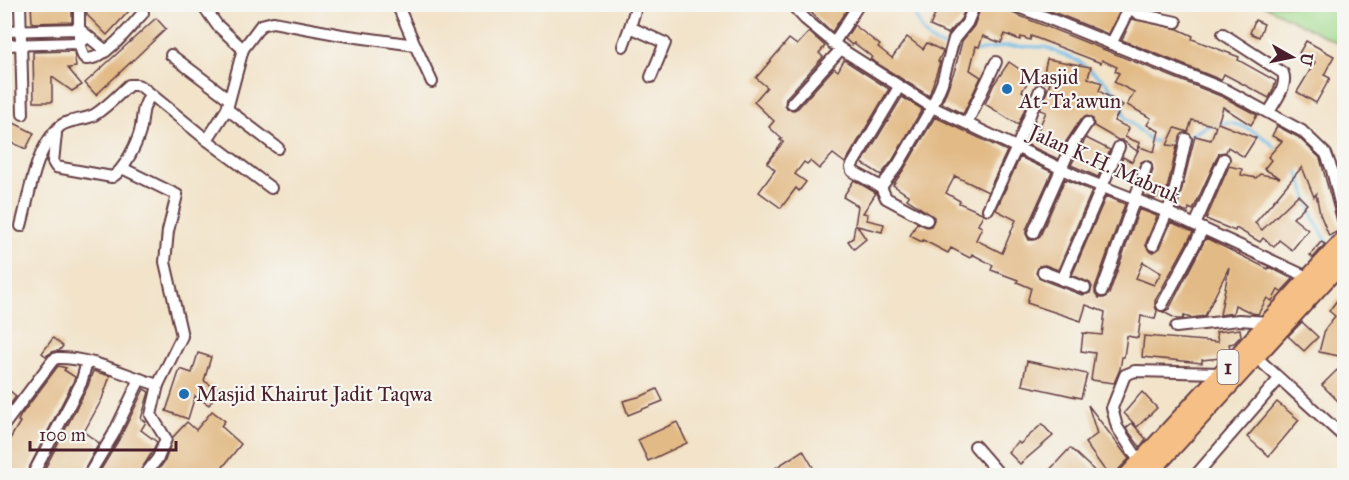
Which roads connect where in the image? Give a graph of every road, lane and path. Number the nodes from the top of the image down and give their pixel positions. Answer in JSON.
{"nodes":[{"id":1,"x":20,"y":4,"type":"edge"},
{"id":2,"x":79,"y":4,"type":"edge"},
{"id":3,"x":202,"y":4,"type":"edge"},
{"id":4,"x":398,"y":4,"type":"edge"},
{"id":5,"x":637,"y":4,"type":"edge"},
{"id":6,"x":791,"y":4,"type":"edge"},
{"id":7,"x":859,"y":4,"type":"edge"},
{"id":8,"x":975,"y":4,"type":"edge"},
{"id":9,"x":1010,"y":4,"type":"edge"},
{"id":10,"x":1126,"y":7,"type":"edge"},
{"id":11,"x":143,"y":13,"type":"dead end"},
{"id":12,"x":1176,"y":22,"type":"dead end"},
{"id":13,"x":630,"y":27,"type":"junction"},
{"id":14,"x":21,"y":31,"type":"junction"},
{"id":15,"x":4,"y":32,"type":"edge"},
{"id":16,"x":1223,"y":34,"type":"dead end"},
{"id":17,"x":82,"y":37,"type":"junction"},
{"id":18,"x":1111,"y":44,"type":"junction"},
{"id":19,"x":4,"y":45,"type":"edge"},
{"id":20,"x":21,"y":45,"type":"junction"},
{"id":21,"x":415,"y":45,"type":"junction"},
{"id":22,"x":623,"y":46,"type":"dead end"},
{"id":23,"x":837,"y":46,"type":"junction"},
{"id":24,"x":243,"y":49,"type":"junction"},
{"id":25,"x":106,"y":51,"type":"junction"},
{"id":26,"x":171,"y":55,"type":"dead end"},
{"id":27,"x":996,"y":62,"type":"dead end"},
{"id":28,"x":651,"y":77,"type":"dead end"},
{"id":29,"x":432,"y":82,"type":"dead end"},
{"id":30,"x":898,"y":87,"type":"junction"},
{"id":31,"x":1040,"y":90,"type":"dead end"},
{"id":32,"x":151,"y":95,"type":"junction"},
{"id":33,"x":792,"y":103,"type":"dead end"},
{"id":34,"x":228,"y":104,"type":"junction"},
{"id":35,"x":932,"y":107,"type":"junction"},
{"id":36,"x":1269,"y":112,"type":"junction"},
{"id":37,"x":23,"y":114,"type":"dead end"},
{"id":38,"x":967,"y":123,"type":"junction"},
{"id":39,"x":1087,"y":123,"type":"dead end"},
{"id":40,"x":56,"y":132,"type":"junction"},
{"id":41,"x":1186,"y":139,"type":"dead end"},
{"id":42,"x":207,"y":140,"type":"junction"},
{"id":43,"x":1017,"y":147,"type":"junction"},
{"id":44,"x":1119,"y":147,"type":"dead end"},
{"id":45,"x":278,"y":148,"type":"dead end"},
{"id":46,"x":1224,"y":159,"type":"dead end"},
{"id":47,"x":1146,"y":167,"type":"dead end"},
{"id":48,"x":122,"y":168,"type":"junction"},
{"id":49,"x":1062,"y":169,"type":"junction"},
{"id":50,"x":1101,"y":186,"type":"junction"},
{"id":51,"x":271,"y":188,"type":"dead end"},
{"id":52,"x":881,"y":188,"type":"junction"},
{"id":53,"x":1134,"y":198,"type":"junction"},
{"id":54,"x":988,"y":209,"type":"dead end"},
{"id":55,"x":1167,"y":212,"type":"junction"},
{"id":56,"x":1344,"y":219,"type":"edge"},
{"id":57,"x":927,"y":220,"type":"dead end"},
{"id":58,"x":21,"y":226,"type":"dead end"},
{"id":59,"x":1199,"y":227,"type":"junction"},
{"id":60,"x":1033,"y":233,"type":"dead end"},
{"id":61,"x":1153,"y":245,"type":"dead end"},
{"id":62,"x":1339,"y":260,"type":"edge"},
{"id":63,"x":1043,"y":272,"type":"dead end"},
{"id":64,"x":1062,"y":280,"type":"junction"},
{"id":65,"x":1316,"y":280,"type":"junction"},
{"id":66,"x":1085,"y":288,"type":"dead end"},
{"id":67,"x":1102,"y":291,"type":"dead end"},
{"id":68,"x":1162,"y":305,"type":"dead end"},
{"id":69,"x":1268,"y":322,"type":"junction"},
{"id":70,"x":1176,"y":327,"type":"dead end"},
{"id":71,"x":1256,"y":357,"type":"junction"},
{"id":72,"x":87,"y":362,"type":"junction"},
{"id":73,"x":1221,"y":373,"type":"junction"},
{"id":74,"x":140,"y":379,"type":"junction"},
{"id":75,"x":1280,"y":379,"type":"junction"},
{"id":76,"x":158,"y":385,"type":"junction"},
{"id":77,"x":4,"y":425,"type":"edge"},
{"id":78,"x":1344,"y":437,"type":"edge"},
{"id":79,"x":975,"y":446,"type":"dead end"},
{"id":80,"x":1144,"y":469,"type":"edge"},
{"id":81,"x":32,"y":476,"type":"edge"},
{"id":82,"x":88,"y":476,"type":"edge"},
{"id":83,"x":144,"y":476,"type":"edge"},
{"id":84,"x":1001,"y":476,"type":"edge"},
{"id":85,"x":1127,"y":476,"type":"edge"},
{"id":86,"x":1195,"y":476,"type":"edge"}],
"edges":[{"from":1,"to":14,"type":"street"},
{"from":2,"to":17,"type":"street"},
{"from":3,"to":24,"type":"street"},
{"from":4,"to":21,"type":"street"},
{"from":5,"to":13,"type":"street"},
{"from":6,"to":23,"type":"street","name":"Jalan K.H. Mabruk"},
{"from":7,"to":23,"type":"street"},
{"from":8,"to":35,"type":"street"},
{"from":9,"to":18,"type":"street"},
{"from":10,"to":12,"type":"street"},
{"from":10,"to":18,"type":"street"},
{"from":11,"to":25,"type":"street"},
{"from":13,"to":22,"type":"street"},
{"from":13,"to":28,"type":"street"},
{"from":14,"to":15,"type":"street"},
{"from":14,"to":17,"type":"street"},
{"from":14,"to":20,"type":"street"},
{"from":16,"to":36,"type":"street"},
{"from":17,"to":20,"type":"street"},
{"from":17,"to":25,"type":"street"},
{"from":17,"to":25,"type":"street"},
{"from":18,"to":36,"type":"street"},
{"from":19,"to":20,"type":"street"},
{"from":20,"to":37,"type":"street"},
{"from":21,"to":24,"type":"street"},
{"from":21,"to":29,"type":"street"},
{"from":23,"to":30,"type":"street","name":"Jalan K.H. Mabruk"},
{"from":23,"to":33,"type":"street"},
{"from":24,"to":34,"type":"street"},
{"from":26,"to":34,"type":"street"},
{"from":27,"to":38,"type":"street"},
{"from":30,"to":35,"type":"street","name":"Jalan K.H. Mabruk"},
{"from":30,"to":52,"type":"street"},
{"from":31,"to":43,"type":"street"},
{"from":32,"to":40,"type":"street"},
{"from":32,"to":42,"type":"street"},
{"from":32,"to":48,"type":"street"},
{"from":34,"to":42,"type":"street"},
{"from":34,"to":45,"type":"street"},
{"from":35,"to":38,"type":"street","name":"Jalan K.H. Mabruk"},
{"from":35,"to":52,"type":"street"},
{"from":36,"to":56,"type":"street"},
{"from":38,"to":43,"type":"street","name":"Jalan K.H. Mabruk"},
{"from":39,"to":49,"type":"street"},
{"from":40,"to":48,"type":"street"},
{"from":40,"to":58,"type":"street"},
{"from":41,"to":55,"type":"street"},
{"from":42,"to":51,"type":"street"},
{"from":43,"to":49,"type":"street","name":"Jalan K.H. Mabruk"},
{"from":43,"to":54,"type":"street"},
{"from":44,"to":50,"type":"street"},
{"from":46,"to":59,"type":"street"},
{"from":47,"to":53,"type":"street"},
{"from":48,"to":76,"type":"street"},
{"from":49,"to":50,"type":"street","name":"Jalan K.H. Mabruk"},
{"from":49,"to":60,"type":"street"},
{"from":50,"to":53,"type":"street","name":"Jalan K.H. Mabruk"},
{"from":50,"to":64,"type":"street"},
{"from":52,"to":57,"type":"street"},
{"from":53,"to":55,"type":"street","name":"Jalan K.H. Mabruk"},
{"from":53,"to":67,"type":"street"},
{"from":55,"to":59,"type":"street","name":"Jalan K.H. Mabruk"},
{"from":55,"to":61,"type":"street"},
{"from":59,"to":65,"type":"street","name":"Jalan K.H. Mabruk"},
{"from":59,"to":68,"type":"street"},
{"from":62,"to":65,"type":"highway","number":"1"},
{"from":63,"to":64,"type":"street"},
{"from":64,"to":66,"type":"street"},
{"from":65,"to":69,"type":"highway","number":"1"},
{"from":65,"to":71,"type":"highway","number":"1"},
{"from":69,"to":70,"type":"street"},
{"from":69,"to":73,"type":"highway","number":"1"},
{"from":71,"to":75,"type":"street"},
{"from":71,"to":80,"type":"highway","number":"1"},
{"from":72,"to":74,"type":"street"},
{"from":72,"to":77,"type":"street"},
{"from":72,"to":81,"type":"street"},
{"from":73,"to":80,"type":"highway","number":"1"},
{"from":73,"to":80,"type":"street"},
{"from":74,"to":76,"type":"street"},
{"from":74,"to":82,"type":"street"},
{"from":75,"to":78,"type":"street"},
{"from":75,"to":86,"type":"street"},
{"from":76,"to":83,"type":"street"},
{"from":79,"to":84,"type":"street"},
{"from":80,"to":85,"type":"highway","number":"1"}]}
